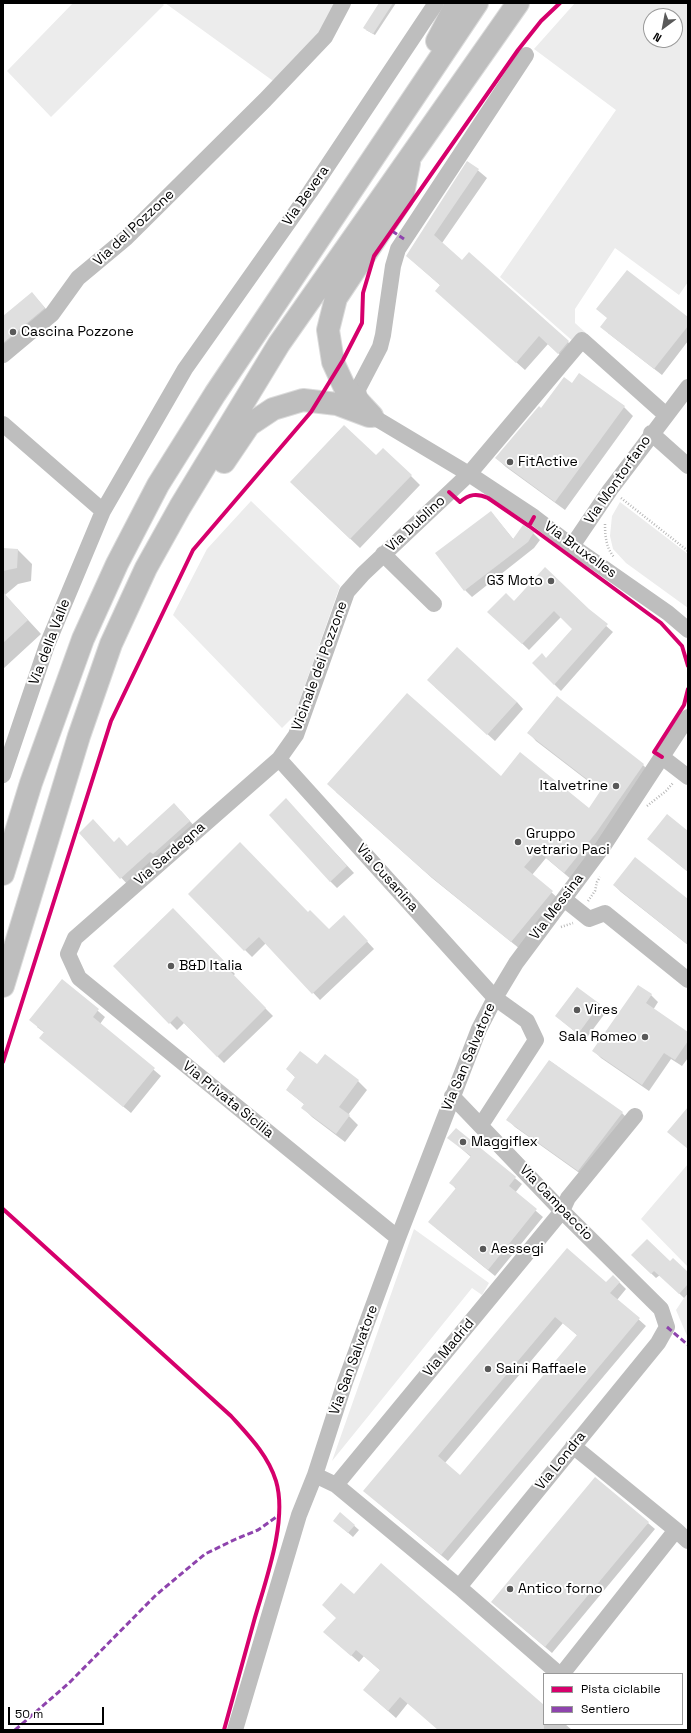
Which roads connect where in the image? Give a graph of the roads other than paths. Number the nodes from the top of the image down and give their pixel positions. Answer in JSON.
{"nodes":[{"id":1,"x":343,"y":3,"type":"edge"},
{"id":2,"x":425,"y":3,"type":"edge"},
{"id":3,"x":436,"y":3,"type":"edge"},
{"id":4,"x":457,"y":3,"type":"edge"},
{"id":5,"x":477,"y":3,"type":"edge"},
{"id":6,"x":518,"y":3,"type":"edge"},
{"id":7,"x":423,"y":21,"type":"junction"},
{"id":8,"x":526,"y":55,"type":"dead end"},
{"id":9,"x":393,"y":129,"type":"junction"},
{"id":10,"x":411,"y":155,"type":"junction"},
{"id":11,"x":3,"y":355,"type":"edge"},
{"id":12,"x":688,"y":387,"type":"edge"},
{"id":13,"x":666,"y":415,"type":"junction"},
{"id":14,"x":372,"y":416,"type":"junction"},
{"id":15,"x":3,"y":424,"type":"edge"},
{"id":16,"x":652,"y":433,"type":"junction"},
{"id":17,"x":688,"y":466,"type":"edge"},
{"id":18,"x":469,"y":474,"type":"junction"},
{"id":19,"x":180,"y":508,"type":"junction"},
{"id":20,"x":103,"y":511,"type":"junction"},
{"id":21,"x":572,"y":546,"type":"junction"},
{"id":22,"x":383,"y":554,"type":"junction"},
{"id":23,"x":363,"y":574,"type":"joint"},
{"id":24,"x":434,"y":604,"type":"dead end"},
{"id":25,"x":688,"y":630,"type":"edge"},
{"id":26,"x":688,"y":717,"type":"edge"},
{"id":27,"x":662,"y":757,"type":"junction"},
{"id":28,"x":279,"y":759,"type":"junction"},
{"id":29,"x":3,"y":775,"type":"edge"},
{"id":30,"x":688,"y":777,"type":"edge"},
{"id":31,"x":3,"y":874,"type":"edge"},
{"id":32,"x":564,"y":898,"type":"junction"},
{"id":33,"x":68,"y":954,"type":"joint"},
{"id":34,"x":688,"y":980,"type":"edge"},
{"id":35,"x":3,"y":986,"type":"edge"},
{"id":36,"x":495,"y":998,"type":"junction"},
{"id":37,"x":452,"y":1096,"type":"junction"},
{"id":38,"x":635,"y":1116,"type":"dead end"},
{"id":39,"x":481,"y":1125,"type":"junction"},
{"id":40,"x":562,"y":1211,"type":"junction"},
{"id":41,"x":398,"y":1238,"type":"junction"},
{"id":42,"x":661,"y":1309,"type":"joint"},
{"id":43,"x":574,"y":1446,"type":"junction"},
{"id":44,"x":315,"y":1475,"type":"junction"},
{"id":45,"x":336,"y":1485,"type":"junction"},
{"id":46,"x":676,"y":1530,"type":"junction"},
{"id":47,"x":688,"y":1541,"type":"edge"},
{"id":48,"x":459,"y":1587,"type":"junction"},
{"id":49,"x":559,"y":1673,"type":"edge"},
{"id":50,"x":561,"y":1673,"type":"edge"},
{"id":51,"x":235,"y":1730,"type":"edge"}],
"edges":[{"from":1,"to":11,"type":"street","name":"Via del Pozzone"},
{"from":2,"to":7,"type":"street","name":"Via Bevera"},
{"from":3,"to":7,"type":"street","name":"Via Bevera"},
{"from":4,"to":9,"type":"highway"},
{"from":5,"to":9,"type":"highway"},
{"from":6,"to":10,"type":"highway"},
{"from":7,"to":20,"type":"street","name":"Via Bevera"},
{"from":8,"to":14,"type":"street"},
{"from":9,"to":31,"type":"highway"},
{"from":10,"to":14,"type":"highway"},
{"from":10,"to":19,"type":"highway"},
{"from":12,"to":13,"type":"street","name":"Via Montorfano"},
{"from":13,"to":16,"type":"street","name":"Via Montorfano"},
{"from":13,"to":18,"type":"street"},
{"from":14,"to":18,"type":"street","name":"Via Bruxelles"},
{"from":14,"to":19,"type":"highway"},
{"from":15,"to":20,"type":"street"},
{"from":16,"to":17,"type":"street"},
{"from":16,"to":21,"type":"street","name":"Via Montorfano"},
{"from":18,"to":21,"type":"street","name":"Via Bruxelles"},
{"from":18,"to":22,"type":"street","name":"Via Dublino"},
{"from":19,"to":35,"type":"highway"},
{"from":20,"to":29,"type":"street","name":"Via della Valle"},
{"from":21,"to":25,"type":"street","name":"Via Bruxelles"},
{"from":22,"to":23,"type":"street","name":"Via Dublino"},
{"from":22,"to":24,"type":"street"},
{"from":23,"to":28,"type":"street","name":"Vicinale dei Pozzone"},
{"from":26,"to":27,"type":"street","name":"Via Messina"},
{"from":27,"to":30,"type":"street"},
{"from":27,"to":32,"type":"street","name":"Via Messina"},
{"from":28,"to":33,"type":"street","name":"Via Sardegna"},
{"from":28,"to":36,"type":"street","name":"Via Cusanina"},
{"from":32,"to":34,"type":"street"},
{"from":32,"to":36,"type":"street","name":"Via Messina"},
{"from":33,"to":41,"type":"street","name":"Via Privata Sicilia"},
{"from":36,"to":37,"type":"street","name":"Via San Salvatore"},
{"from":36,"to":39,"type":"street","name":"Via Cusanina"},
{"from":37,"to":39,"type":"street","name":"Via Campaccio"},
{"from":37,"to":41,"type":"street","name":"Via San Salvatore"},
{"from":38,"to":40,"type":"street","name":"Via Madrid"},
{"from":39,"to":40,"type":"street","name":"Via Campaccio"},
{"from":40,"to":42,"type":"street","name":"Via Campaccio"},
{"from":40,"to":45,"type":"street","name":"Via Madrid"},
{"from":41,"to":44,"type":"street","name":"Via San Salvatore"},
{"from":42,"to":43,"type":"street","name":"Via Londra"},
{"from":43,"to":46,"type":"street"},
{"from":43,"to":48,"type":"street","name":"Via Londra"},
{"from":44,"to":45,"type":"street"},
{"from":44,"to":51,"type":"street","name":"Via San Salvatore"},
{"from":45,"to":48,"type":"street"},
{"from":46,"to":47,"type":"street"},
{"from":46,"to":50,"type":"street"},
{"from":48,"to":49,"type":"street"}]}
